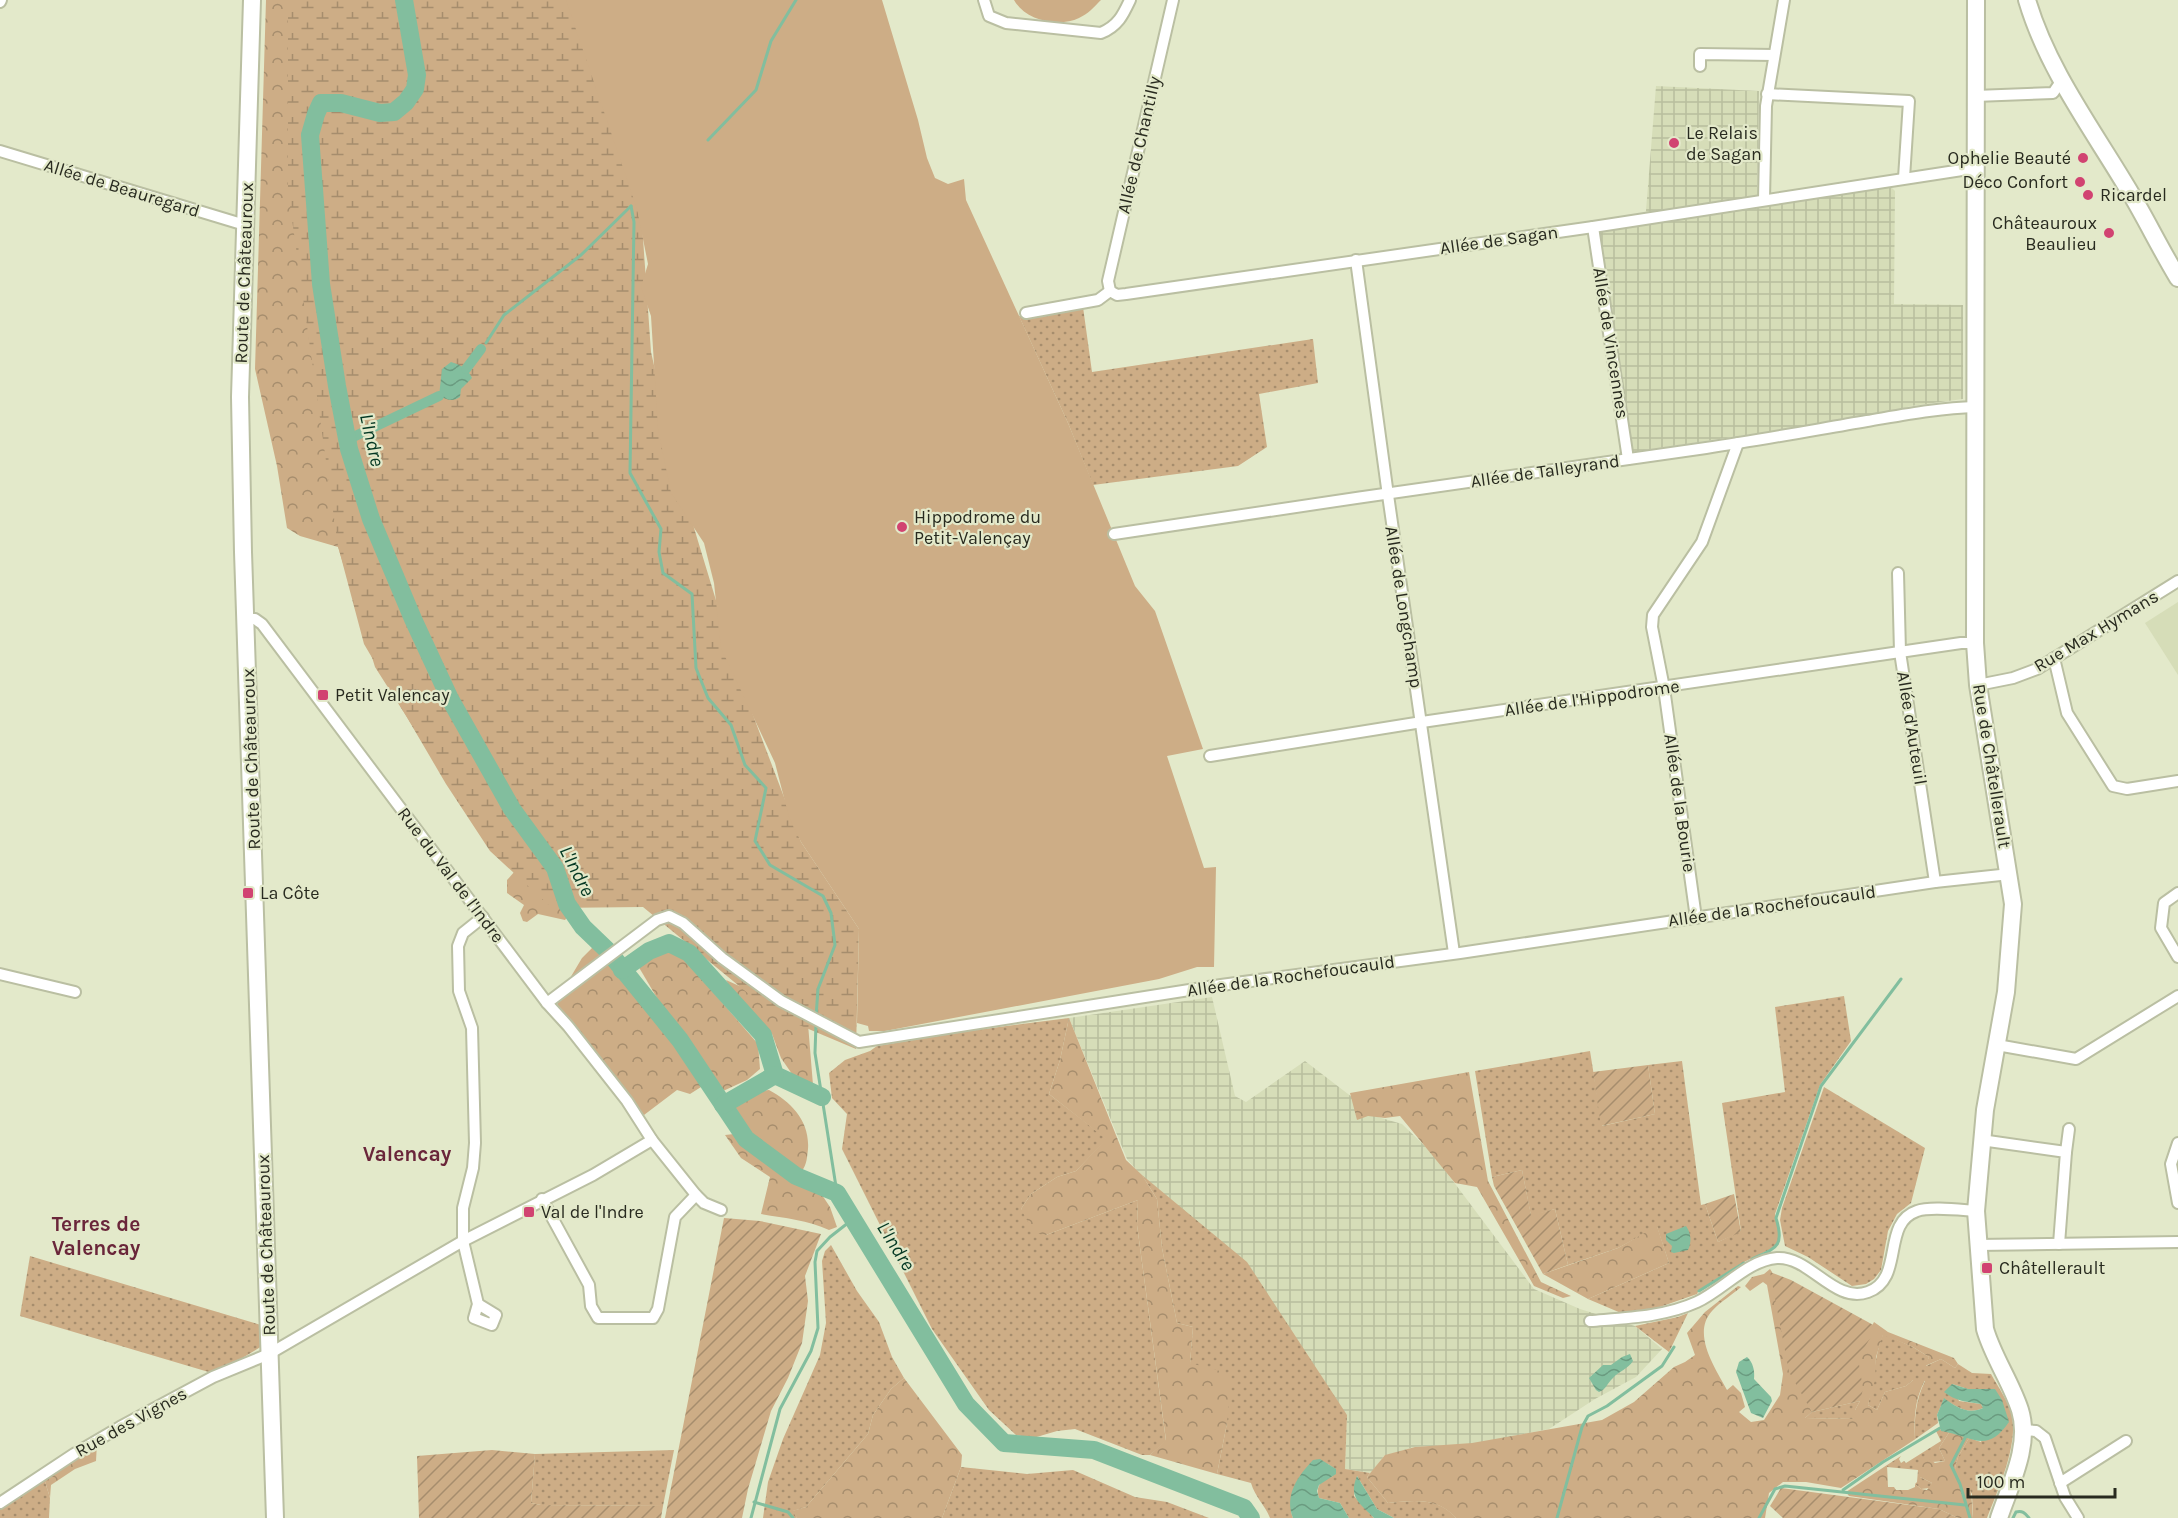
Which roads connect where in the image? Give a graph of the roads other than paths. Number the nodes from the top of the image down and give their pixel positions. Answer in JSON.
{"nodes":[{"id":1,"x":252,"y":0,"type":"edge"},
{"id":2,"x":984,"y":0,"type":"edge"},
{"id":3,"x":1130,"y":0,"type":"edge"},
{"id":4,"x":1173,"y":0,"type":"edge"},
{"id":5,"x":1784,"y":0,"type":"edge"},
{"id":6,"x":1976,"y":0,"type":"edge"},
{"id":7,"x":2027,"y":0,"type":"edge"},
{"id":8,"x":1774,"y":55,"type":"junction"},
{"id":9,"x":1700,"y":66,"type":"dead end"},
{"id":10,"x":2062,"y":80,"type":"junction"},
{"id":11,"x":1767,"y":94,"type":"junction"},
{"id":12,"x":1975,"y":96,"type":"junction"},
{"id":13,"x":0,"y":151,"type":"edge"},
{"id":14,"x":1975,"y":168,"type":"junction"},
{"id":15,"x":1904,"y":178,"type":"junction"},
{"id":16,"x":1764,"y":200,"type":"junction"},
{"id":17,"x":245,"y":225,"type":"junction"},
{"id":18,"x":1593,"y":227,"type":"junction"},
{"id":19,"x":1356,"y":260,"type":"junction"},
{"id":20,"x":2178,"y":278,"type":"edge"},
{"id":21,"x":1110,"y":291,"type":"junction"},
{"id":22,"x":1026,"y":313,"type":"dead end"},
{"id":23,"x":1975,"y":407,"type":"junction"},
{"id":24,"x":1738,"y":443,"type":"junction"},
{"id":25,"x":1628,"y":459,"type":"junction"},
{"id":26,"x":1387,"y":492,"type":"junction"},
{"id":27,"x":1114,"y":534,"type":"dead end"},
{"id":28,"x":1898,"y":573,"type":"dead end"},
{"id":29,"x":2178,"y":581,"type":"edge"},
{"id":30,"x":246,"y":619,"type":"junction"},
{"id":31,"x":1975,"y":643,"type":"junction"},
{"id":32,"x":1900,"y":652,"type":"junction"},
{"id":33,"x":2054,"y":658,"type":"junction"},
{"id":34,"x":1978,"y":685,"type":"junction"},
{"id":35,"x":1664,"y":688,"type":"junction"},
{"id":36,"x":1422,"y":722,"type":"junction"},
{"id":37,"x":1210,"y":756,"type":"dead end"},
{"id":38,"x":2178,"y":781,"type":"edge"},
{"id":39,"x":2010,"y":874,"type":"junction"},
{"id":40,"x":1935,"y":882,"type":"junction"},
{"id":41,"x":2178,"y":893,"type":"edge"},
{"id":42,"x":483,"y":917,"type":"junction"},
{"id":43,"x":1696,"y":918,"type":"junction"},
{"id":44,"x":1454,"y":953,"type":"junction"},
{"id":45,"x":2178,"y":957,"type":"edge"},
{"id":46,"x":0,"y":974,"type":"edge"},
{"id":47,"x":75,"y":992,"type":"dead end"},
{"id":48,"x":2178,"y":996,"type":"edge"},
{"id":49,"x":547,"y":1003,"type":"junction"},
{"id":50,"x":1997,"y":1045,"type":"junction"},
{"id":51,"x":2069,"y":1129,"type":"dead end"},
{"id":52,"x":651,"y":1140,"type":"junction"},
{"id":53,"x":1981,"y":1140,"type":"junction"},
{"id":54,"x":2178,"y":1143,"type":"edge"},
{"id":55,"x":2066,"y":1152,"type":"junction"},
{"id":56,"x":696,"y":1195,"type":"junction"},
{"id":57,"x":542,"y":1199,"type":"junction"},
{"id":58,"x":2178,"y":1203,"type":"edge"},
{"id":59,"x":721,"y":1210,"type":"dead end"},
{"id":60,"x":1976,"y":1211,"type":"junction"},
{"id":61,"x":463,"y":1241,"type":"junction"},
{"id":62,"x":2178,"y":1242,"type":"edge"},
{"id":63,"x":2059,"y":1244,"type":"junction"},
{"id":64,"x":1977,"y":1245,"type":"junction"},
{"id":65,"x":478,"y":1304,"type":"dead end"},
{"id":66,"x":1590,"y":1321,"type":"dead end"},
{"id":67,"x":269,"y":1354,"type":"junction"},
{"id":68,"x":2023,"y":1430,"type":"junction"},
{"id":69,"x":2126,"y":1441,"type":"dead end"},
{"id":70,"x":2060,"y":1483,"type":"junction"},
{"id":71,"x":0,"y":1503,"type":"edge"},
{"id":72,"x":276,"y":1518,"type":"edge"},
{"id":73,"x":1999,"y":1518,"type":"edge"},
{"id":74,"x":2078,"y":1518,"type":"edge"}],
"edges":[{"from":1,"to":17,"type":"main road","name":"Route de Châteauroux"},
{"from":2,"to":3,"type":"street"},
{"from":4,"to":21,"type":"street","name":"Allée de Chantilly"},
{"from":5,"to":8,"type":"street"},
{"from":6,"to":12,"type":"main road","name":"Rue de Châtellerault"},
{"from":7,"to":10,"type":"main road"},
{"from":8,"to":9,"type":"street"},
{"from":8,"to":11,"type":"street"},
{"from":10,"to":12,"type":"street"},
{"from":10,"to":20,"type":"main road"},
{"from":11,"to":15,"type":"street"},
{"from":11,"to":16,"type":"street"},
{"from":12,"to":14,"type":"main road","name":"Rue de Châtellerault"},
{"from":13,"to":17,"type":"street","name":"Allée de Beauregard"},
{"from":14,"to":15,"type":"street","name":"Allée de Sagan"},
{"from":14,"to":23,"type":"main road","name":"Rue de Châtellerault"},
{"from":15,"to":16,"type":"street","name":"Allée de Sagan"},
{"from":16,"to":18,"type":"street","name":"Allée de Sagan"},
{"from":17,"to":30,"type":"main road","name":"Route de Châteauroux"},
{"from":18,"to":19,"type":"street","name":"Allée de Sagan"},
{"from":18,"to":25,"type":"street","name":"Allée de Vincennes"},
{"from":19,"to":21,"type":"street","name":"Allée de Sagan"},
{"from":19,"to":26,"type":"street","name":"Allée de Longchamp"},
{"from":21,"to":22,"type":"street","name":"Allée de Sagan"},
{"from":23,"to":24,"type":"street","name":"Allée de Talleyrand"},
{"from":23,"to":31,"type":"main road","name":"Rue de Châtellerault"},
{"from":24,"to":25,"type":"street","name":"Allée de Talleyrand"},
{"from":24,"to":35,"type":"street","name":"Allée de la Bourie"},
{"from":25,"to":26,"type":"street","name":"Allée de Talleyrand"},
{"from":26,"to":27,"type":"street","name":"Allée de Talleyrand"},
{"from":26,"to":36,"type":"street","name":"Allée de Longchamp"},
{"from":28,"to":32,"type":"street","name":"Allée d'Auteuil"},
{"from":29,"to":33,"type":"street","name":"Rue Max Hymans"},
{"from":30,"to":42,"type":"street","name":"Rue du Val de l'Indre"},
{"from":30,"to":67,"type":"main road","name":"Route de Châteauroux"},
{"from":31,"to":32,"type":"street","name":"Allée de l'Hippodrome"},
{"from":31,"to":34,"type":"main road","name":"Rue de Châtellerault"},
{"from":32,"to":35,"type":"street","name":"Allée de l'Hippodrome"},
{"from":32,"to":40,"type":"street","name":"Allée d'Auteuil"},
{"from":33,"to":34,"type":"street","name":"Rue Max Hymans"},
{"from":33,"to":38,"type":"street"},
{"from":34,"to":39,"type":"main road","name":"Rue de Châtellerault"},
{"from":35,"to":36,"type":"street","name":"Allée de l'Hippodrome"},
{"from":35,"to":43,"type":"street","name":"Allée de la Bourie"},
{"from":36,"to":37,"type":"street","name":"Allée de l'Hippodrome"},
{"from":36,"to":44,"type":"street","name":"Allée de Longchamp"},
{"from":39,"to":40,"type":"street","name":"Allée de la Rochefoucauld"},
{"from":39,"to":50,"type":"main road","name":"Rue de Châtellerault"},
{"from":40,"to":43,"type":"street","name":"Allée de la Rochefoucauld"},
{"from":41,"to":45,"type":"street"},
{"from":42,"to":49,"type":"street","name":"Rue du Val de l'Indre"},
{"from":42,"to":61,"type":"street"},
{"from":43,"to":44,"type":"street","name":"Allée de la Rochefoucauld"},
{"from":44,"to":49,"type":"street","name":"Allée de la Rochefoucauld"},
{"from":46,"to":47,"type":"street"},
{"from":48,"to":50,"type":"street"},
{"from":49,"to":52,"type":"street","name":"Rue du Val de l'Indre"},
{"from":50,"to":53,"type":"main road","name":"Rue de Châtellerault"},
{"from":51,"to":55,"type":"street"},
{"from":52,"to":56,"type":"street","name":"Rue du Val de l'Indre"},
{"from":52,"to":57,"type":"street"},
{"from":53,"to":55,"type":"street"},
{"from":53,"to":60,"type":"main road","name":"Rue de Châtellerault"},
{"from":54,"to":58,"type":"street"},
{"from":55,"to":63,"type":"street"},
{"from":56,"to":57,"type":"street"},
{"from":56,"to":59,"type":"street","name":"Rue du Val de l'Indre"},
{"from":57,"to":61,"type":"street"},
{"from":60,"to":64,"type":"main road","name":"Rue de Châtellerault"},
{"from":60,"to":66,"type":"street"},
{"from":61,"to":65,"type":"street"},
{"from":61,"to":67,"type":"street"},
{"from":62,"to":63,"type":"street"},
{"from":63,"to":64,"type":"street"},
{"from":64,"to":68,"type":"main road","name":"Rue de Châtellerault"},
{"from":67,"to":71,"type":"street","name":"Rue des Vignes"},
{"from":67,"to":72,"type":"main road","name":"Route de Châteauroux"},
{"from":68,"to":70,"type":"street"},
{"from":68,"to":73,"type":"main road","name":"Rue de Châtellerault"},
{"from":69,"to":70,"type":"street"},
{"from":70,"to":74,"type":"street"}]}
